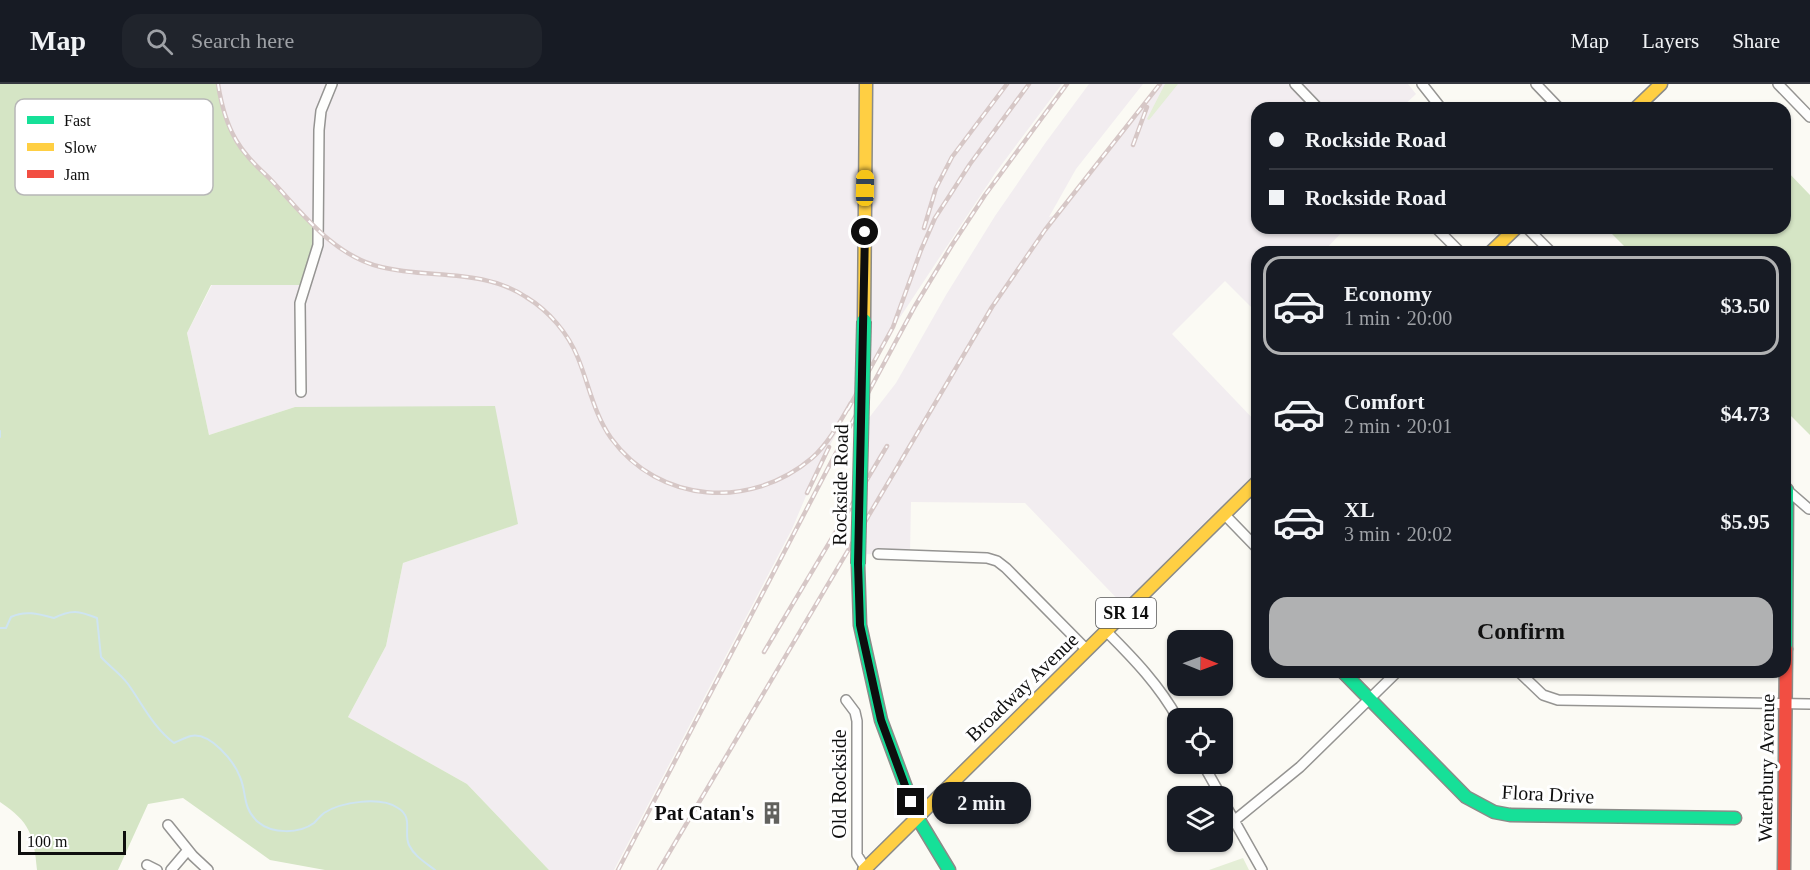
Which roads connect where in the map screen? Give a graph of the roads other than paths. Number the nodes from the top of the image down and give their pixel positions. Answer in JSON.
{"nodes":[{"id":1,"x":332,"y":84,"type":"edge"},
{"id":2,"x":866,"y":84,"type":"edge"},
{"id":3,"x":1295,"y":84,"type":"edge"},
{"id":4,"x":1422,"y":84,"type":"edge"},
{"id":5,"x":1536,"y":84,"type":"edge"},
{"id":6,"x":1661,"y":84,"type":"edge"},
{"id":7,"x":1778,"y":84,"type":"edge"},
{"id":8,"x":1312,"y":102,"type":"edge"},
{"id":9,"x":1436,"y":102,"type":"edge"},
{"id":10,"x":1553,"y":102,"type":"edge"},
{"id":11,"x":1642,"y":102,"type":"edge"},
{"id":12,"x":1810,"y":117,"type":"edge"},
{"id":13,"x":1442,"y":234,"type":"edge"},
{"id":14,"x":1510,"y":234,"type":"edge"},
{"id":15,"x":1533,"y":234,"type":"edge"},
{"id":16,"x":1454,"y":246,"type":"edge"},
{"id":17,"x":1497,"y":246,"type":"edge"},
{"id":18,"x":1545,"y":246,"type":"edge"},
{"id":19,"x":301,"y":392,"type":"dead end"},
{"id":20,"x":1251,"y":488,"type":"edge"},
{"id":21,"x":1791,"y":493,"type":"edge"},
{"id":22,"x":1791,"y":509,"type":"edge"},
{"id":23,"x":1809,"y":509,"type":"edge"},
{"id":24,"x":1224,"y":514,"type":"junction"},
{"id":25,"x":1251,"y":542,"type":"edge"},
{"id":26,"x":878,"y":554,"type":"dead end"},
{"id":27,"x":1107,"y":632,"type":"junction"},
{"id":28,"x":1087,"y":650,"type":"junction"},
{"id":29,"x":1349,"y":678,"type":"edge"},
{"id":30,"x":1391,"y":678,"type":"edge"},
{"id":31,"x":1526,"y":678,"type":"edge"},
{"id":32,"x":1786,"y":678,"type":"edge"},
{"id":33,"x":1370,"y":699,"type":"junction"},
{"id":34,"x":846,"y":700,"type":"dead end"},
{"id":35,"x":1786,"y":704,"type":"junction"},
{"id":36,"x":1810,"y":704,"type":"edge"},
{"id":37,"x":1172,"y":708,"type":"edge"},
{"id":38,"x":917,"y":817,"type":"junction"},
{"id":39,"x":1233,"y":817,"type":"edge"},
{"id":40,"x":1735,"y":818,"type":"dead end"},
{"id":41,"x":1235,"y":820,"type":"junction"},
{"id":42,"x":168,"y":825,"type":"dead end"},
{"id":43,"x":188,"y":850,"type":"junction"},
{"id":44,"x":147,"y":865,"type":"dead end"},
{"id":45,"x":865,"y":869,"type":"edge"},
{"id":46,"x":157,"y":870,"type":"edge"},
{"id":47,"x":171,"y":870,"type":"edge"},
{"id":48,"x":208,"y":870,"type":"edge"},
{"id":49,"x":949,"y":870,"type":"edge"},
{"id":50,"x":1262,"y":870,"type":"edge"},
{"id":51,"x":1784,"y":870,"type":"edge"}],
"edges":[{"from":1,"to":19,"type":"street"},
{"from":2,"to":38,"type":"main road","name":"Rockside Road","bridge":true},
{"from":3,"to":8,"type":"street"},
{"from":4,"to":9,"type":"street"},
{"from":5,"to":10,"type":"street"},
{"from":6,"to":11,"type":"main road"},
{"from":7,"to":12,"type":"street"},
{"from":13,"to":16,"type":"street"},
{"from":14,"to":17,"type":"main road"},
{"from":15,"to":18,"type":"street"},
{"from":20,"to":24,"type":"main road","name":"Broadway Avenue","number":"SR 14"},
{"from":21,"to":23,"type":"street"},
{"from":22,"to":23,"type":"street"},
{"from":24,"to":25,"type":"street"},
{"from":24,"to":27,"type":"main road","name":"Broadway Avenue","number":"SR 14"},
{"from":26,"to":28,"type":"street"},
{"from":27,"to":28,"type":"main road","name":"Broadway Avenue","number":"SR 14"},
{"from":27,"to":37,"type":"street"},
{"from":28,"to":38,"type":"main road","name":"Broadway Avenue","number":"SR 14"},
{"from":29,"to":33,"type":"main road","name":"Flora Drive"},
{"from":30,"to":33,"type":"street"},
{"from":31,"to":35,"type":"street"},
{"from":32,"to":35,"type":"main road","name":"Waterbury Avenue"},
{"from":33,"to":40,"type":"main road","name":"Flora Drive"},
{"from":33,"to":41,"type":"street"},
{"from":34,"to":45,"type":"street","name":"Old Rockside"},
{"from":35,"to":36,"type":"street"},
{"from":35,"to":51,"type":"main road","name":"Waterbury Avenue"},
{"from":38,"to":45,"type":"main road","name":"Broadway Avenue","number":"SR 14"},
{"from":38,"to":49,"type":"main road","name":"Rockside Road"},
{"from":39,"to":41,"type":"street"},
{"from":41,"to":50,"type":"street"},
{"from":42,"to":43,"type":"street"},
{"from":43,"to":47,"type":"street"},
{"from":43,"to":48,"type":"street"},
{"from":44,"to":46,"type":"street"}]}
